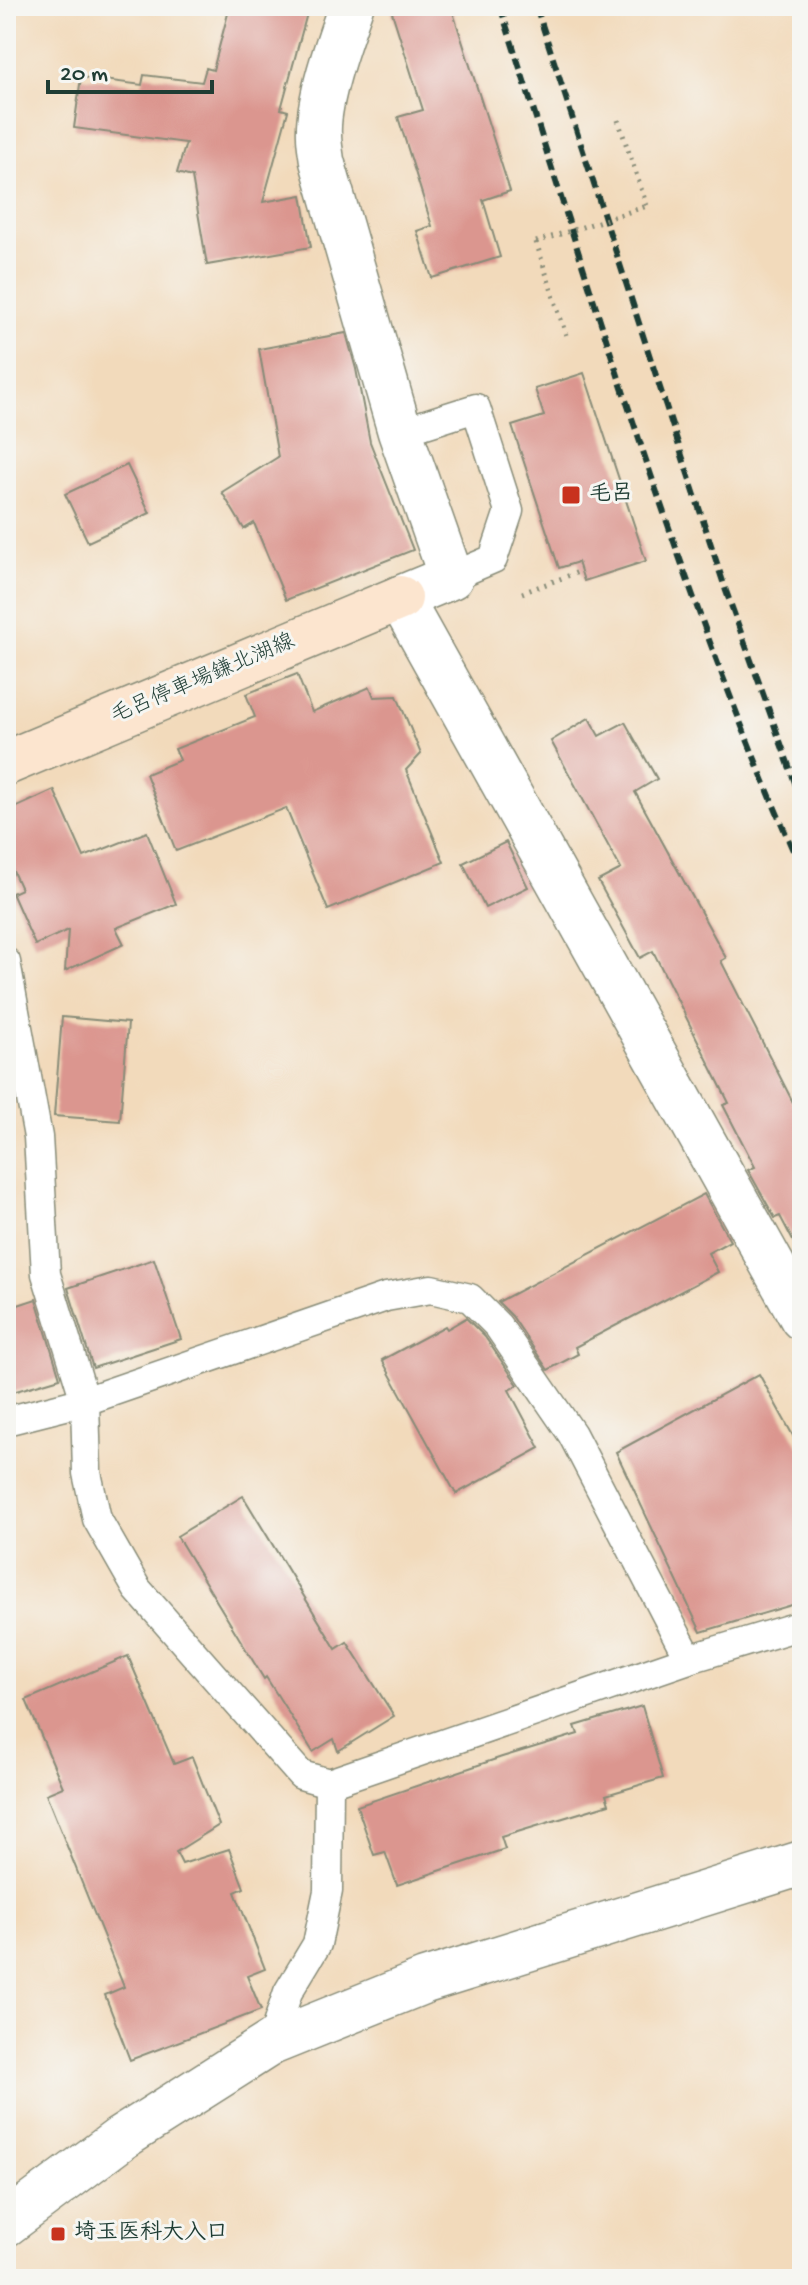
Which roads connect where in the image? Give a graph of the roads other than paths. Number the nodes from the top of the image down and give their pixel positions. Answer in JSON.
{"nodes":[{"id":1,"x":351,"y":6,"type":"edge"},
{"id":2,"x":400,"y":432,"type":"junction"},
{"id":3,"x":451,"y":577,"type":"junction"},
{"id":4,"x":400,"y":598,"type":"junction"},
{"id":5,"x":6,"y":763,"type":"edge"},
{"id":6,"x":6,"y":962,"type":"edge"},
{"id":7,"x":802,"y":1318,"type":"edge"},
{"id":8,"x":85,"y":1401,"type":"junction"},
{"id":9,"x":6,"y":1421,"type":"edge"},
{"id":10,"x":802,"y":1625,"type":"edge"},
{"id":11,"x":689,"y":1659,"type":"junction"},
{"id":12,"x":329,"y":1783,"type":"junction"},
{"id":13,"x":802,"y":1863,"type":"edge"},
{"id":14,"x":271,"y":2043,"type":"junction"},
{"id":15,"x":6,"y":2224,"type":"edge"}],
"edges":[{"from":1,"to":2,"type":"street"},
{"from":2,"to":3,"type":"street"},
{"from":2,"to":3,"type":"lane"},
{"from":3,"to":4,"type":"street"},
{"from":4,"to":5,"type":"main road","name":"毛呂停車場鎌北湖線"},
{"from":4,"to":7,"type":"street"},
{"from":6,"to":8,"type":"lane"},
{"from":8,"to":9,"type":"lane"},
{"from":8,"to":11,"type":"lane"},
{"from":8,"to":12,"type":"lane"},
{"from":10,"to":11,"type":"lane"},
{"from":11,"to":12,"type":"lane"},
{"from":12,"to":14,"type":"lane"},
{"from":13,"to":14,"type":"street"},
{"from":14,"to":15,"type":"street"}]}
